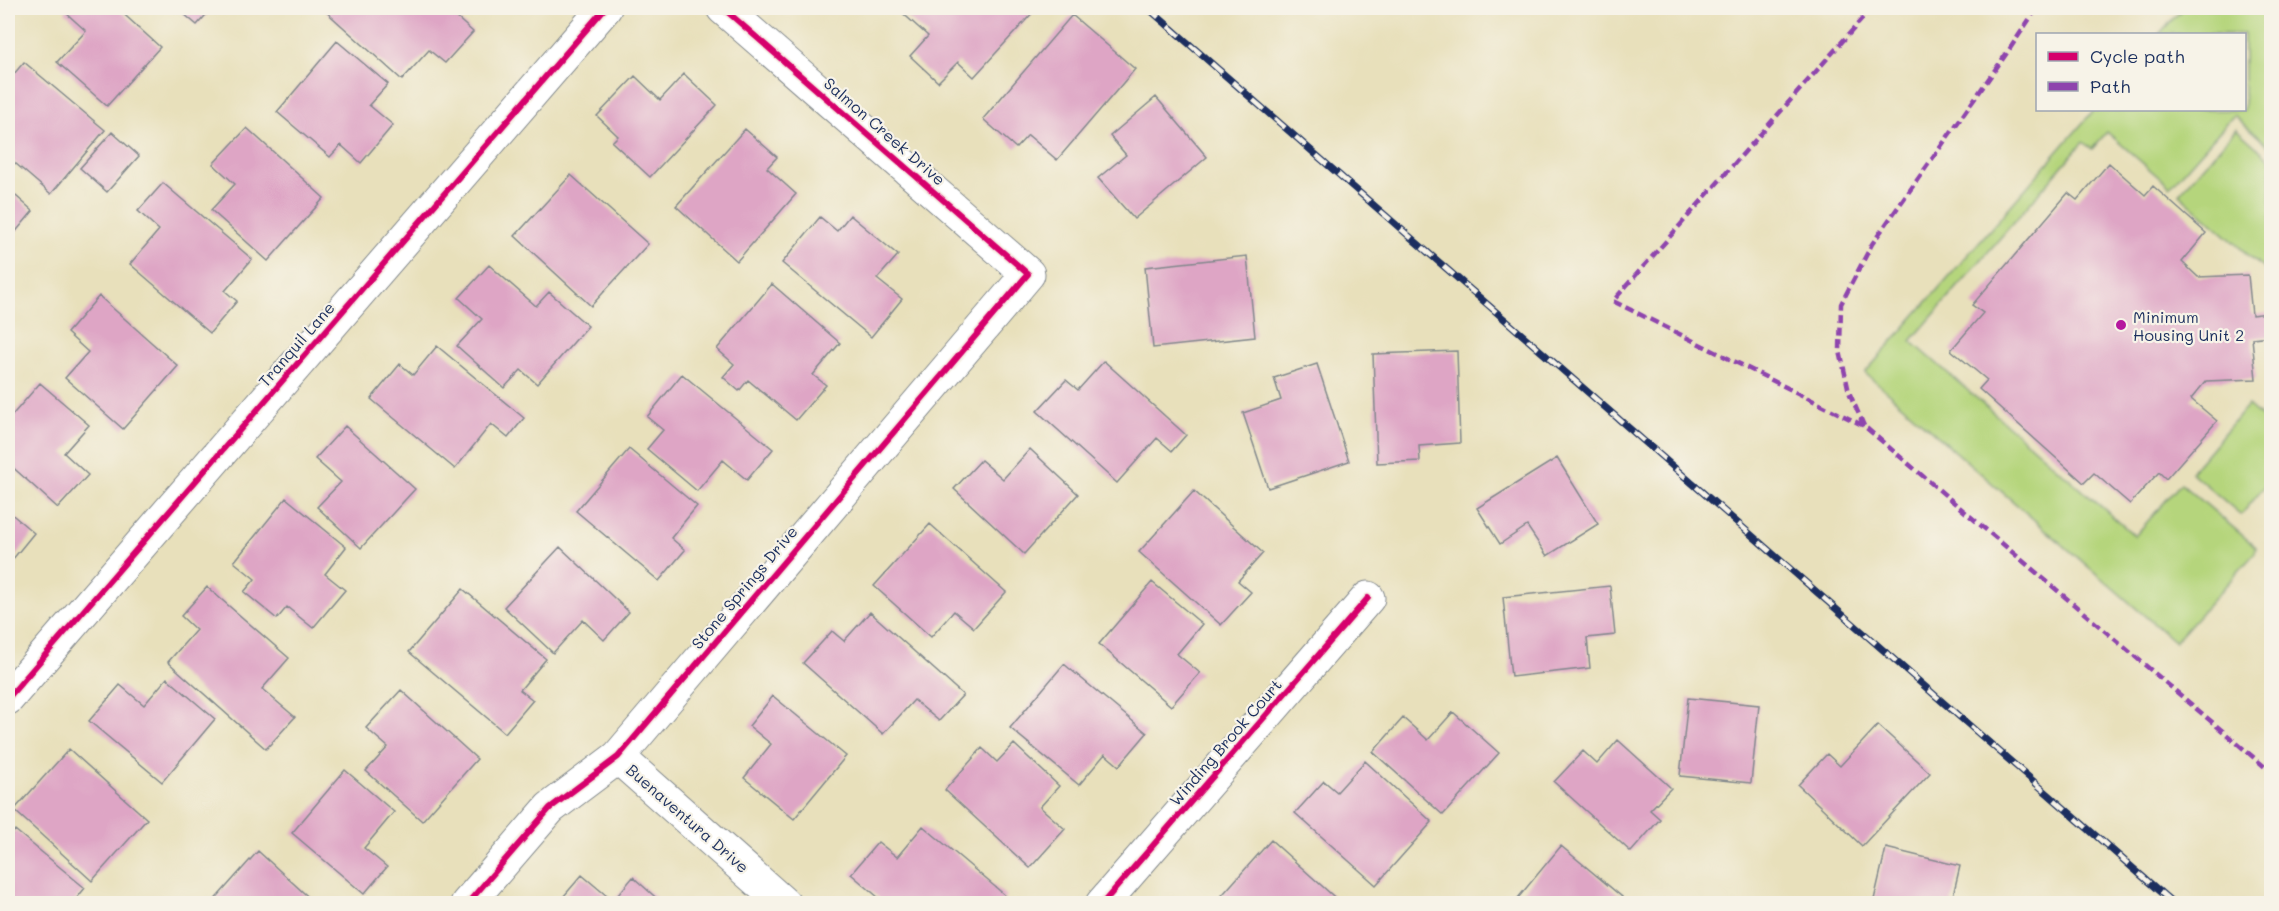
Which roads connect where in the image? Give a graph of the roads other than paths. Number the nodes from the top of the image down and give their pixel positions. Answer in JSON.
{"nodes":[{"id":1,"x":605,"y":8,"type":"edge"},
{"id":2,"x":723,"y":8,"type":"edge"},
{"id":3,"x":1029,"y":274,"type":"joint"},
{"id":4,"x":1368,"y":598,"type":"dead end"},
{"id":5,"x":8,"y":698,"type":"edge"},
{"id":6,"x":618,"y":757,"type":"junction"},
{"id":7,"x":467,"y":903,"type":"edge"},
{"id":8,"x":784,"y":903,"type":"edge"},
{"id":9,"x":1102,"y":903,"type":"edge"}],
"edges":[{"from":1,"to":5,"type":"street","name":"Tranquil Lane"},
{"from":2,"to":3,"type":"street","name":"Salmon Creek Drive"},
{"from":3,"to":6,"type":"street","name":"Stone Springs Drive"},
{"from":4,"to":9,"type":"street","name":"Winding Brook Court"},
{"from":6,"to":7,"type":"street","name":"Stone Springs Drive"},
{"from":6,"to":8,"type":"street","name":"Buenaventura Drive"}]}
